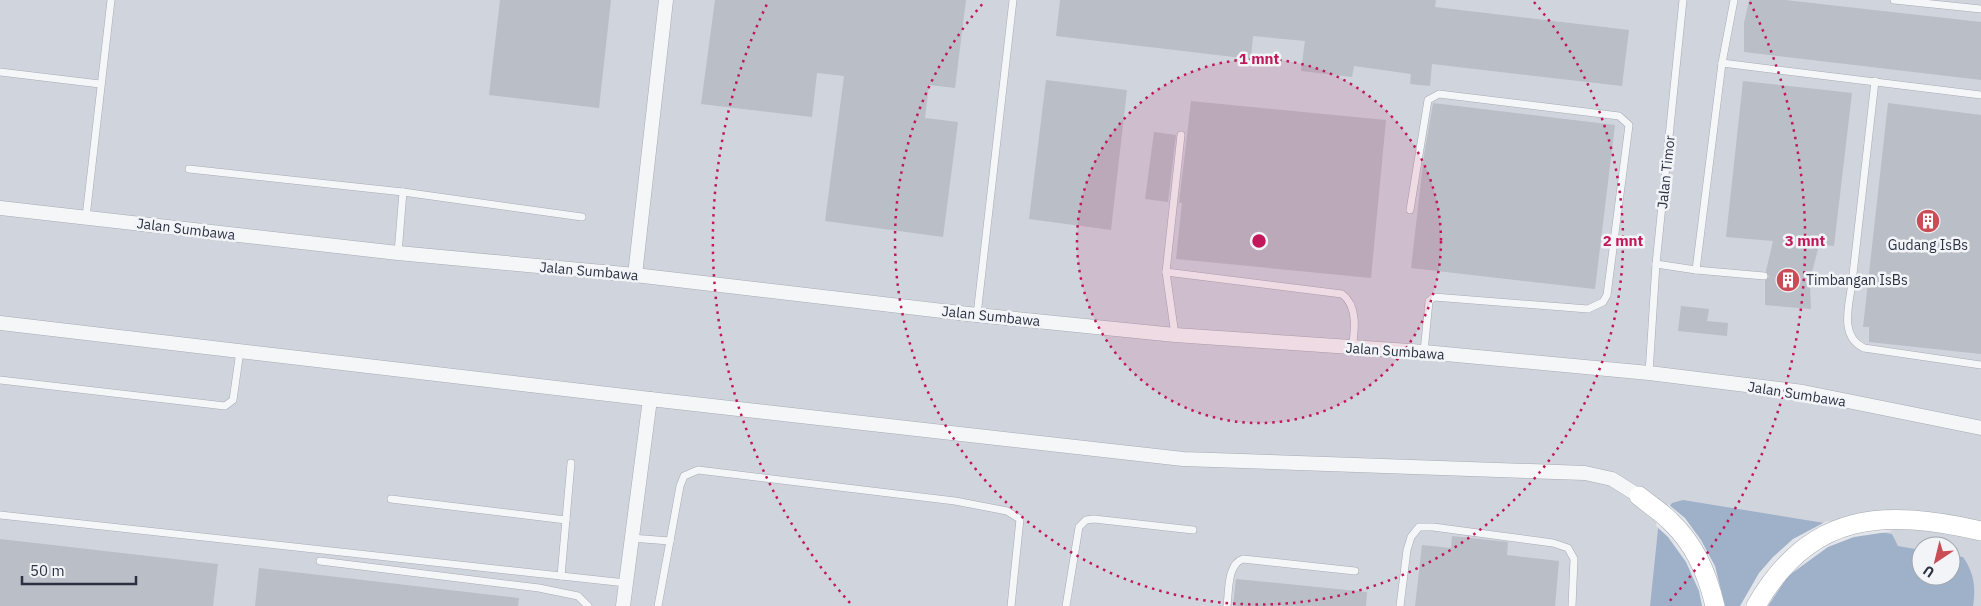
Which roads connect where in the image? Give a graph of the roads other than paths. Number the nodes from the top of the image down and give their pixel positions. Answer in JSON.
{"nodes":[{"id":1,"x":111,"y":0,"type":"edge"},
{"id":2,"x":666,"y":0,"type":"edge"},
{"id":3,"x":1013,"y":0,"type":"edge"},
{"id":4,"x":1683,"y":0,"type":"edge"},
{"id":5,"x":1734,"y":0,"type":"edge"},
{"id":6,"x":1894,"y":0,"type":"edge"},
{"id":7,"x":1981,"y":9,"type":"edge"},
{"id":8,"x":1722,"y":63,"type":"junction"},
{"id":9,"x":0,"y":72,"type":"edge"},
{"id":10,"x":1875,"y":81,"type":"junction"},
{"id":11,"x":100,"y":84,"type":"junction"},
{"id":12,"x":1981,"y":95,"type":"edge"},
{"id":13,"x":1181,"y":135,"type":"dead end"},
{"id":14,"x":189,"y":169,"type":"dead end"},
{"id":15,"x":403,"y":192,"type":"junction"},
{"id":16,"x":0,"y":208,"type":"edge"},
{"id":17,"x":1410,"y":210,"type":"dead end"},
{"id":18,"x":86,"y":217,"type":"junction"},
{"id":19,"x":582,"y":217,"type":"dead end"},
{"id":20,"x":398,"y":246,"type":"junction"},
{"id":21,"x":1656,"y":264,"type":"junction"},
{"id":22,"x":1696,"y":270,"type":"junction"},
{"id":23,"x":1166,"y":272,"type":"junction"},
{"id":24,"x":635,"y":274,"type":"junction"},
{"id":25,"x":1764,"y":276,"type":"dead end"},
{"id":26,"x":1811,"y":281,"type":"dead end"},
{"id":27,"x":1852,"y":283,"type":"junction"},
{"id":28,"x":977,"y":315,"type":"junction"},
{"id":29,"x":0,"y":323,"type":"edge"},
{"id":30,"x":1175,"y":334,"type":"junction"},
{"id":31,"x":1353,"y":343,"type":"junction"},
{"id":32,"x":1424,"y":346,"type":"junction"},
{"id":33,"x":240,"y":351,"type":"junction"},
{"id":34,"x":1981,"y":365,"type":"edge"},
{"id":35,"x":1649,"y":374,"type":"junction"},
{"id":36,"x":0,"y":380,"type":"edge"},
{"id":37,"x":650,"y":399,"type":"junction"},
{"id":38,"x":1981,"y":428,"type":"edge"},
{"id":39,"x":571,"y":463,"type":"dead end"},
{"id":40,"x":1639,"y":496,"type":"joint"},
{"id":41,"x":390,"y":499,"type":"dead end"},
{"id":42,"x":0,"y":515,"type":"edge"},
{"id":43,"x":566,"y":520,"type":"junction"},
{"id":44,"x":1193,"y":530,"type":"dead end"},
{"id":45,"x":1981,"y":531,"type":"edge"},
{"id":46,"x":631,"y":538,"type":"junction"},
{"id":47,"x":670,"y":541,"type":"junction"},
{"id":48,"x":320,"y":561,"type":"dead end"},
{"id":49,"x":1355,"y":571,"type":"dead end"},
{"id":50,"x":561,"y":576,"type":"junction"},
{"id":51,"x":627,"y":583,"type":"junction"},
{"id":52,"x":588,"y":606,"type":"edge"},
{"id":53,"x":623,"y":606,"type":"edge"},
{"id":54,"x":658,"y":606,"type":"edge"},
{"id":55,"x":1011,"y":606,"type":"edge"},
{"id":56,"x":1066,"y":606,"type":"edge"},
{"id":57,"x":1227,"y":606,"type":"edge"},
{"id":58,"x":1400,"y":606,"type":"edge"},
{"id":59,"x":1572,"y":606,"type":"edge"},
{"id":60,"x":1715,"y":606,"type":"edge"},
{"id":61,"x":1756,"y":606,"type":"edge"}],
"edges":[{"from":1,"to":11,"type":"lane"},
{"from":2,"to":24,"type":"street"},
{"from":3,"to":28,"type":"lane"},
{"from":4,"to":21,"type":"lane","name":"Jalan Timor"},
{"from":5,"to":8,"type":"lane"},
{"from":6,"to":7,"type":"lane"},
{"from":8,"to":10,"type":"lane"},
{"from":8,"to":22,"type":"lane"},
{"from":9,"to":11,"type":"lane"},
{"from":10,"to":12,"type":"lane"},
{"from":10,"to":27,"type":"lane"},
{"from":11,"to":18,"type":"lane"},
{"from":13,"to":23,"type":"lane"},
{"from":14,"to":15,"type":"lane"},
{"from":15,"to":19,"type":"lane"},
{"from":15,"to":20,"type":"lane"},
{"from":16,"to":18,"type":"street","name":"Jalan Sumbawa"},
{"from":17,"to":32,"type":"lane"},
{"from":18,"to":20,"type":"street","name":"Jalan Sumbawa"},
{"from":20,"to":24,"type":"street","name":"Jalan Sumbawa"},
{"from":21,"to":22,"type":"lane"},
{"from":21,"to":35,"type":"lane","name":"Jalan Timor"},
{"from":22,"to":25,"type":"lane"},
{"from":23,"to":30,"type":"lane"},
{"from":23,"to":31,"type":"lane"},
{"from":24,"to":28,"type":"street","name":"Jalan Sumbawa"},
{"from":26,"to":27,"type":"lane"},
{"from":27,"to":34,"type":"lane"},
{"from":28,"to":30,"type":"street","name":"Jalan Sumbawa"},
{"from":29,"to":33,"type":"street"},
{"from":30,"to":31,"type":"street","name":"Jalan Sumbawa"},
{"from":31,"to":32,"type":"street","name":"Jalan Sumbawa"},
{"from":32,"to":35,"type":"street","name":"Jalan Sumbawa"},
{"from":33,"to":36,"type":"lane"},
{"from":33,"to":37,"type":"street"},
{"from":35,"to":38,"type":"street","name":"Jalan Sumbawa"},
{"from":37,"to":40,"type":"street"},
{"from":37,"to":46,"type":"street"},
{"from":39,"to":43,"type":"lane"},
{"from":40,"to":60,"type":"main road"},
{"from":41,"to":43,"type":"lane"},
{"from":42,"to":50,"type":"lane"},
{"from":43,"to":50,"type":"lane"},
{"from":44,"to":56,"type":"lane"},
{"from":45,"to":61,"type":"main road"},
{"from":46,"to":47,"type":"lane"},
{"from":46,"to":51,"type":"street"},
{"from":47,"to":54,"type":"lane"},
{"from":47,"to":55,"type":"lane"},
{"from":48,"to":52,"type":"lane"},
{"from":49,"to":57,"type":"lane"},
{"from":50,"to":51,"type":"lane"},
{"from":51,"to":53,"type":"street"},
{"from":58,"to":59,"type":"lane"}]}
